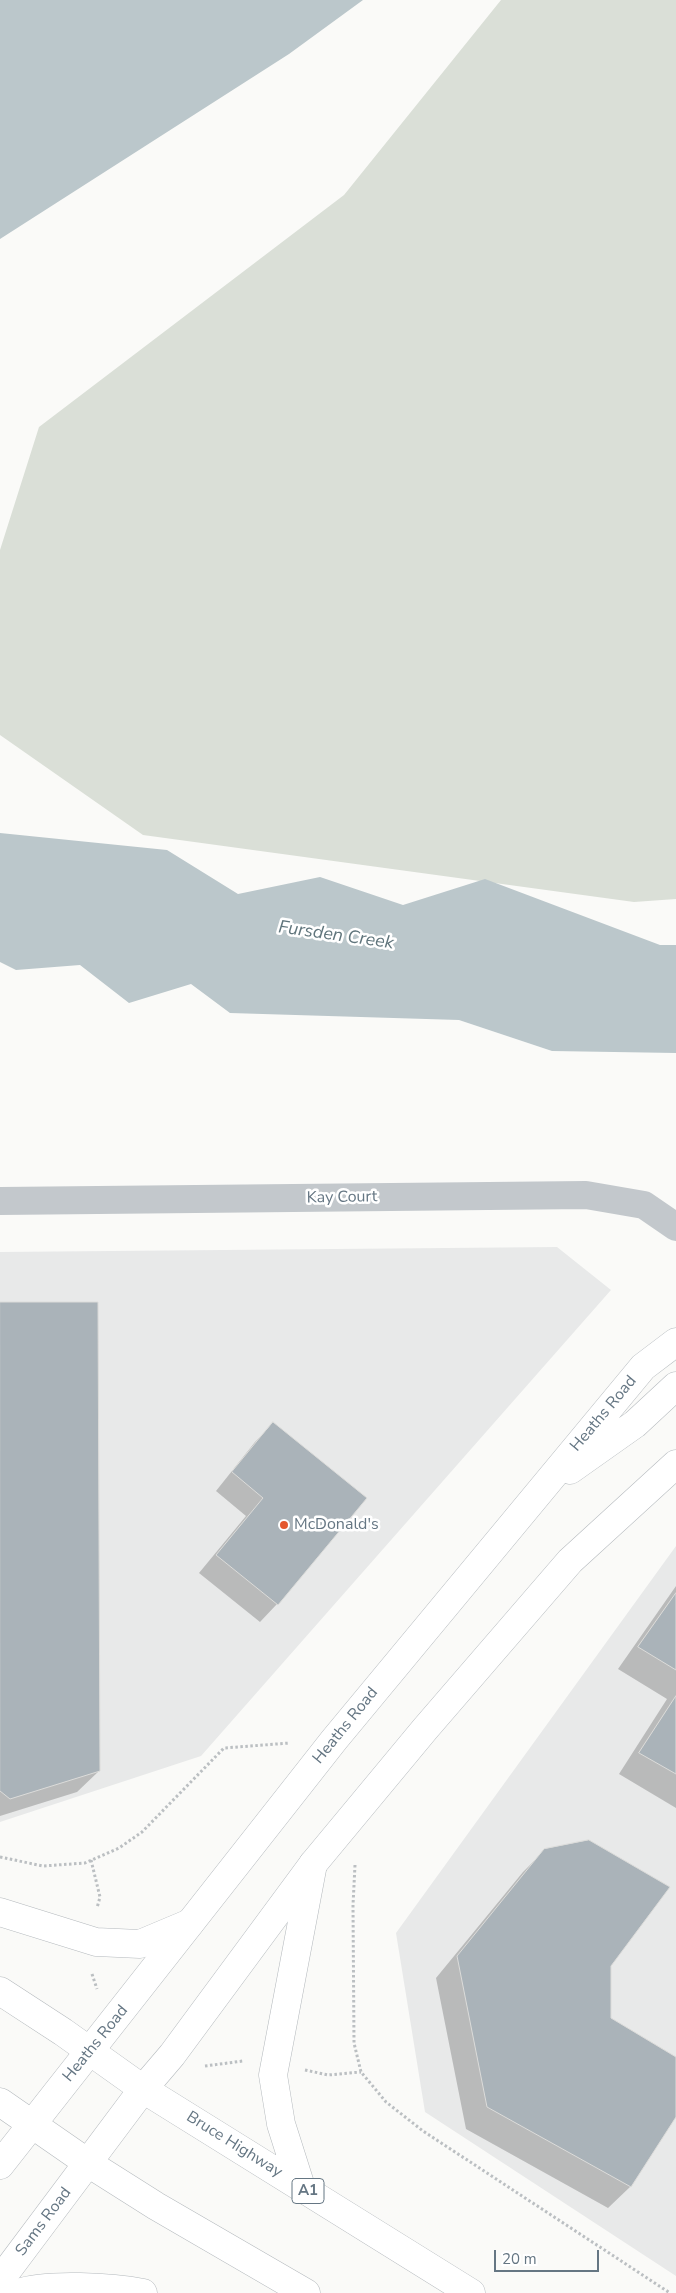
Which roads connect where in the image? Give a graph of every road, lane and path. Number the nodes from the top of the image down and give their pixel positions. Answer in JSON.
{"nodes":[{"id":1,"x":0,"y":1201,"type":"edge"},
{"id":2,"x":676,"y":1227,"type":"edge"},
{"id":3,"x":676,"y":1342,"type":"edge"},
{"id":4,"x":676,"y":1386,"type":"edge"},
{"id":5,"x":676,"y":1464,"type":"edge"},
{"id":6,"x":540,"y":1492,"type":"junction"},
{"id":7,"x":334,"y":1740,"type":"junction"},
{"id":8,"x":0,"y":1857,"type":"edge"},
{"id":9,"x":356,"y":1857,"type":"dead end"},
{"id":10,"x":91,"y":1860,"type":"junction"},
{"id":11,"x":313,"y":1864,"type":"junction"},
{"id":12,"x":97,"y":1910,"type":"dead end"},
{"id":13,"x":0,"y":1912,"type":"edge"},
{"id":14,"x":190,"y":1923,"type":"junction"},
{"id":15,"x":0,"y":1991,"type":"edge"},
{"id":16,"x":90,"y":2051,"type":"junction"},
{"id":17,"x":247,"y":2061,"type":"dead end"},
{"id":18,"x":202,"y":2066,"type":"dead end"},
{"id":19,"x":296,"y":2068,"type":"dead end"},
{"id":20,"x":361,"y":2072,"type":"junction"},
{"id":21,"x":143,"y":2089,"type":"junction"},
{"id":22,"x":0,"y":2102,"type":"edge"},
{"id":23,"x":31,"y":2124,"type":"junction"},
{"id":24,"x":88,"y":2163,"type":"junction"},
{"id":25,"x":0,"y":2165,"type":"edge"},
{"id":26,"x":301,"y":2187,"type":"junction"},
{"id":27,"x":0,"y":2280,"type":"edge"},
{"id":28,"x":18,"y":2293,"type":"edge"},
{"id":29,"x":143,"y":2293,"type":"edge"},
{"id":30,"x":306,"y":2293,"type":"edge"},
{"id":31,"x":472,"y":2293,"type":"edge"},
{"id":32,"x":670,"y":2293,"type":"edge"}],
"edges":[{"from":1,"to":2,"type":"street","name":"Kay Court"},
{"from":3,"to":6,"type":"main road","name":"Heaths Road"},
{"from":4,"to":6,"type":"main road"},
{"from":5,"to":11,"type":"main road"},
{"from":6,"to":7,"type":"main road","name":"Heaths Road"},
{"from":7,"to":10,"type":"path"},
{"from":7,"to":14,"type":"main road","name":"Heaths Road"},
{"from":8,"to":10,"type":"path"},
{"from":9,"to":20,"type":"path"},
{"from":10,"to":12,"type":"path"},
{"from":11,"to":21,"type":"main road"},
{"from":11,"to":26,"type":"main road"},
{"from":13,"to":14,"type":"main road"},
{"from":14,"to":16,"type":"main road","name":"Heaths Road"},
{"from":15,"to":16,"type":"main road","name":"Bruce Highway","number":"A1"},
{"from":16,"to":21,"type":"main road","name":"Bruce Highway","number":"A1"},
{"from":16,"to":23,"type":"main road","name":"Heaths Road"},
{"from":17,"to":18,"type":"path"},
{"from":19,"to":20,"type":"path"},
{"from":20,"to":32,"type":"path"},
{"from":21,"to":24,"type":"main road"},
{"from":21,"to":26,"type":"main road","name":"Bruce Highway","number":"A1"},
{"from":22,"to":23,"type":"main road"},
{"from":23,"to":24,"type":"main road"},
{"from":23,"to":25,"type":"main road"},
{"from":24,"to":27,"type":"main road","name":"Sams Road"},
{"from":24,"to":30,"type":"main road"},
{"from":26,"to":31,"type":"main road","name":"Bruce Highway","number":"A1"},
{"from":28,"to":29,"type":"main road"}]}
